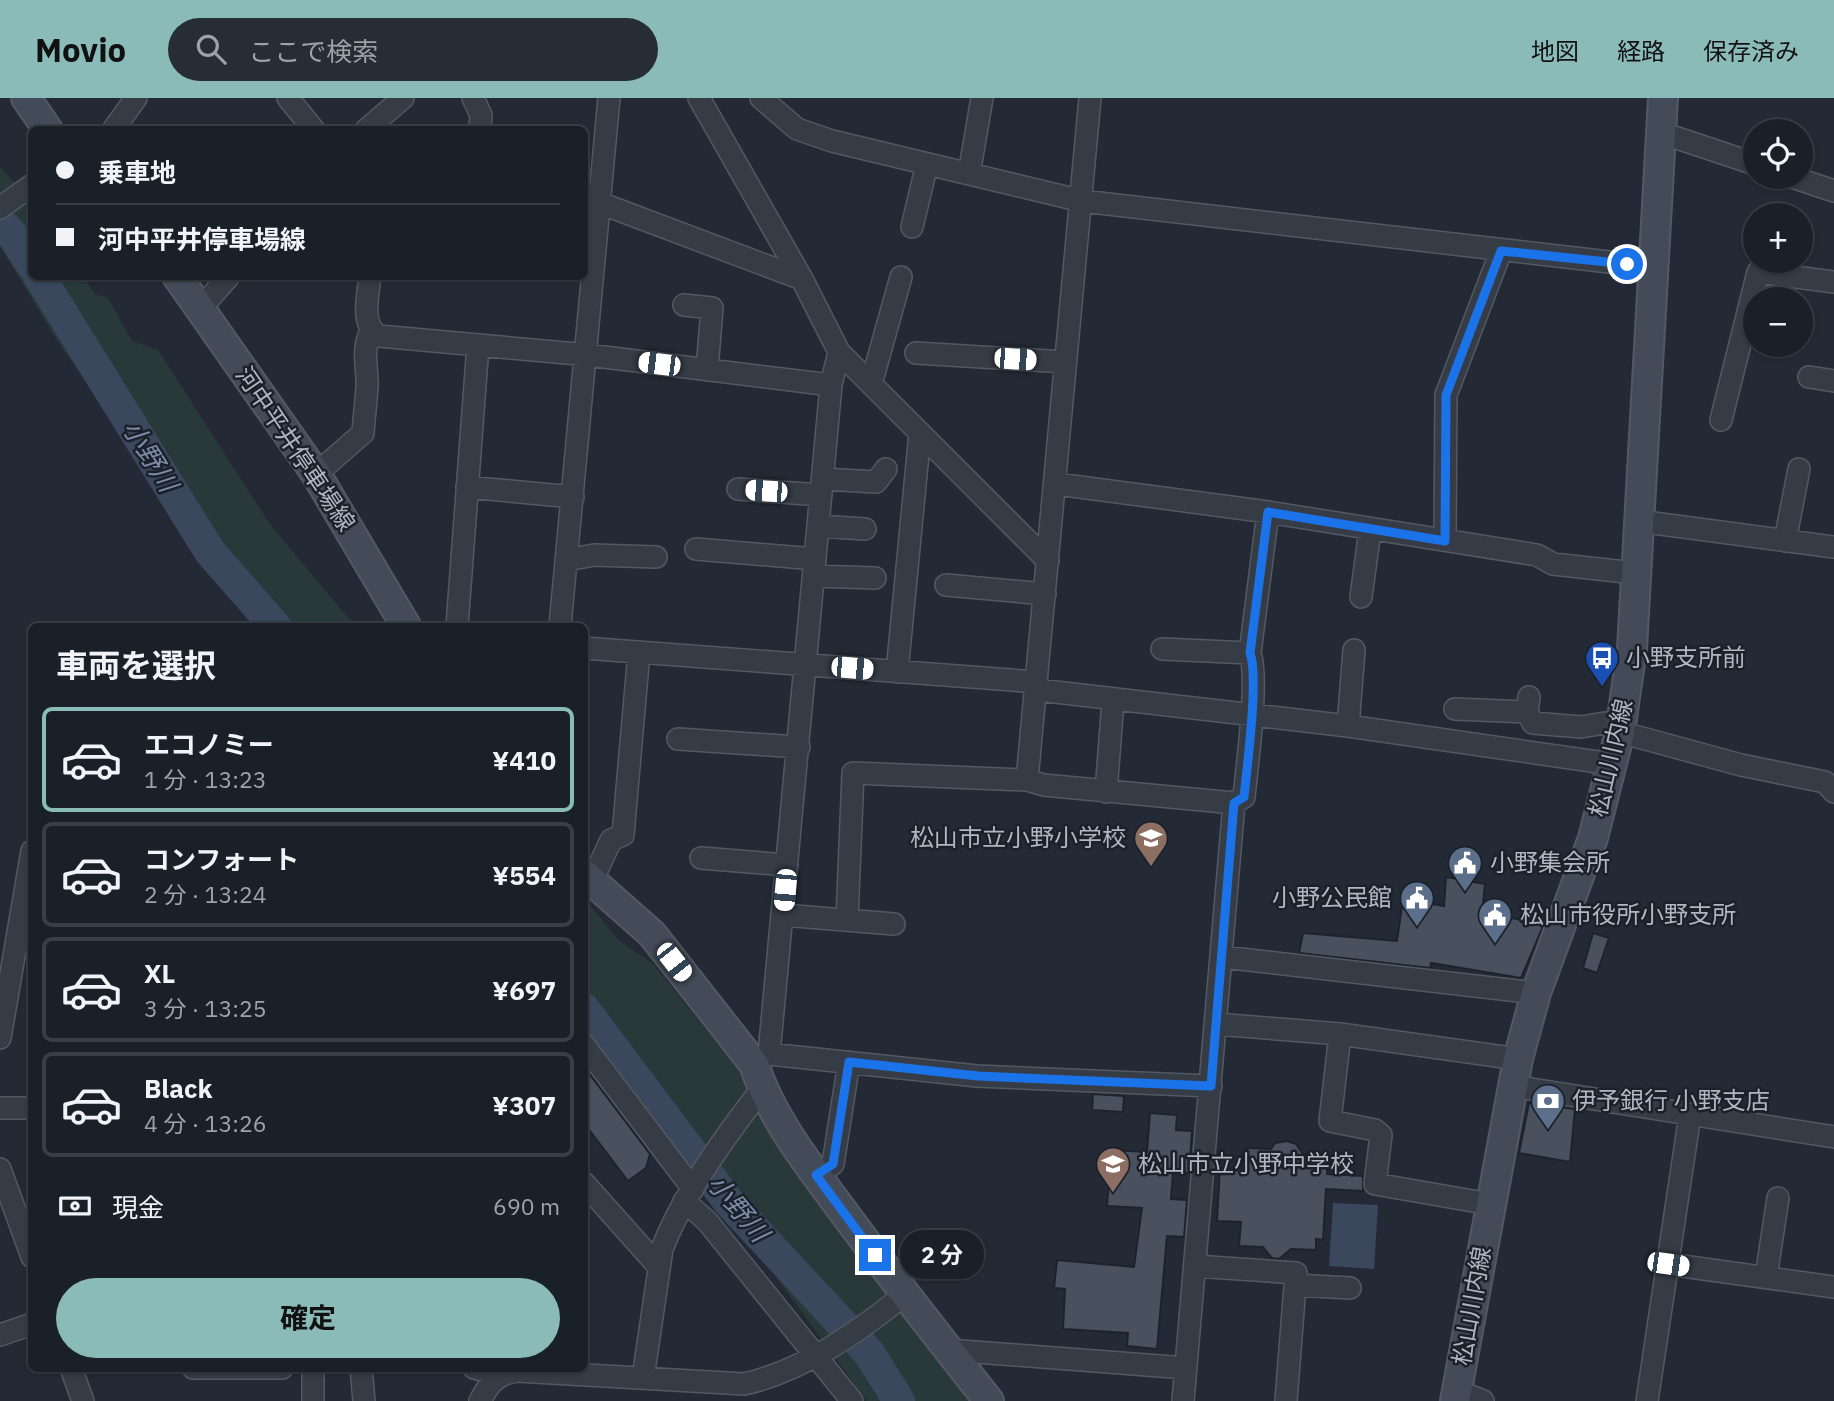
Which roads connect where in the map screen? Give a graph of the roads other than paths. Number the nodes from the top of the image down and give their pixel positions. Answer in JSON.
{"nodes":[{"id":1,"x":26,"y":98,"type":"edge"},
{"id":2,"x":136,"y":98,"type":"edge"},
{"id":3,"x":288,"y":98,"type":"edge"},
{"id":4,"x":403,"y":98,"type":"edge"},
{"id":5,"x":473,"y":98,"type":"edge"},
{"id":6,"x":610,"y":98,"type":"edge"},
{"id":7,"x":699,"y":98,"type":"edge"},
{"id":8,"x":761,"y":98,"type":"edge"},
{"id":9,"x":982,"y":98,"type":"edge"},
{"id":10,"x":1090,"y":98,"type":"edge"},
{"id":11,"x":1663,"y":98,"type":"edge"},
{"id":12,"x":45,"y":126,"type":"edge"},
{"id":13,"x":116,"y":126,"type":"edge"},
{"id":14,"x":311,"y":126,"type":"edge"},
{"id":15,"x":371,"y":126,"type":"edge"},
{"id":16,"x":480,"y":126,"type":"edge"},
{"id":17,"x":1662,"y":133,"type":"junction"},
{"id":18,"x":1743,"y":160,"type":"edge"},
{"id":19,"x":927,"y":164,"type":"junction"},
{"id":20,"x":970,"y":174,"type":"junction"},
{"id":21,"x":1813,"y":184,"type":"edge"},
{"id":22,"x":28,"y":188,"type":"edge"},
{"id":23,"x":1834,"y":191,"type":"edge"},
{"id":24,"x":592,"y":199,"type":"edge"},
{"id":25,"x":1082,"y":201,"type":"junction"},
{"id":26,"x":0,"y":208,"type":"edge"},
{"id":27,"x":912,"y":227,"type":"dead end"},
{"id":28,"x":1501,"y":251,"type":"junction"},
{"id":29,"x":1652,"y":267,"type":"junction"},
{"id":30,"x":901,"y":277,"type":"dead end"},
{"id":31,"x":802,"y":279,"type":"junction"},
{"id":32,"x":180,"y":280,"type":"edge"},
{"id":33,"x":226,"y":280,"type":"edge"},
{"id":34,"x":370,"y":280,"type":"edge"},
{"id":35,"x":1834,"y":282,"type":"edge"},
{"id":36,"x":684,"y":305,"type":"dead end"},
{"id":37,"x":201,"y":308,"type":"junction"},
{"id":38,"x":371,"y":331,"type":"junction"},
{"id":39,"x":478,"y":345,"type":"junction"},
{"id":40,"x":839,"y":352,"type":"junction"},
{"id":41,"x":916,"y":353,"type":"dead end"},
{"id":42,"x":588,"y":355,"type":"junction"},
{"id":43,"x":1065,"y":362,"type":"junction"},
{"id":44,"x":706,"y":370,"type":"junction"},
{"id":45,"x":1809,"y":377,"type":"dead end"},
{"id":46,"x":1834,"y":381,"type":"edge"},
{"id":47,"x":871,"y":384,"type":"junction"},
{"id":48,"x":831,"y":386,"type":"junction"},
{"id":49,"x":1721,"y":420,"type":"dead end"},
{"id":50,"x":920,"y":433,"type":"junction"},
{"id":51,"x":886,"y":469,"type":"dead end"},
{"id":52,"x":1799,"y":469,"type":"dead end"},
{"id":53,"x":316,"y":474,"type":"junction"},
{"id":54,"x":1057,"y":484,"type":"junction"},
{"id":55,"x":467,"y":487,"type":"junction"},
{"id":56,"x":822,"y":487,"type":"junction"},
{"id":57,"x":738,"y":489,"type":"dead end"},
{"id":58,"x":573,"y":498,"type":"junction"},
{"id":59,"x":1268,"y":512,"type":"junction"},
{"id":60,"x":1637,"y":521,"type":"junction"},
{"id":61,"x":818,"y":526,"type":"junction"},
{"id":62,"x":865,"y":529,"type":"dead end"},
{"id":63,"x":1370,"y":530,"type":"junction"},
{"id":64,"x":1445,"y":541,"type":"junction"},
{"id":65,"x":1785,"y":541,"type":"junction"},
{"id":66,"x":1834,"y":547,"type":"edge"},
{"id":67,"x":696,"y":549,"type":"dead end"},
{"id":68,"x":656,"y":557,"type":"dead end"},
{"id":69,"x":567,"y":560,"type":"junction"},
{"id":70,"x":1048,"y":561,"type":"junction"},
{"id":71,"x":815,"y":567,"type":"junction"},
{"id":72,"x":1635,"y":573,"type":"junction"},
{"id":73,"x":875,"y":578,"type":"dead end"},
{"id":74,"x":946,"y":585,"type":"dead end"},
{"id":75,"x":1045,"y":594,"type":"junction"},
{"id":76,"x":1361,"y":597,"type":"dead end"},
{"id":77,"x":404,"y":623,"type":"edge"},
{"id":78,"x":457,"y":623,"type":"edge"},
{"id":79,"x":560,"y":623,"type":"edge"},
{"id":80,"x":588,"y":649,"type":"edge"},
{"id":81,"x":1162,"y":649,"type":"dead end"},
{"id":82,"x":1354,"y":650,"type":"dead end"},
{"id":83,"x":639,"y":652,"type":"junction"},
{"id":84,"x":1250,"y":653,"type":"junction"},
{"id":85,"x":807,"y":664,"type":"junction"},
{"id":86,"x":897,"y":672,"type":"junction"},
{"id":87,"x":1037,"y":686,"type":"junction"},
{"id":88,"x":1113,"y":701,"type":"junction"},
{"id":89,"x":1455,"y":709,"type":"dead end"},
{"id":90,"x":1252,"y":716,"type":"junction"},
{"id":91,"x":1348,"y":726,"type":"junction"},
{"id":92,"x":1621,"y":729,"type":"junction"},
{"id":93,"x":678,"y":739,"type":"dead end"},
{"id":94,"x":799,"y":747,"type":"junction"},
{"id":95,"x":1612,"y":764,"type":"junction"},
{"id":96,"x":1027,"y":780,"type":"junction"},
{"id":97,"x":1106,"y":792,"type":"junction"},
{"id":98,"x":1834,"y":792,"type":"edge"},
{"id":99,"x":1234,"y":803,"type":"junction"},
{"id":100,"x":701,"y":858,"type":"dead end"},
{"id":101,"x":787,"y":865,"type":"junction"},
{"id":102,"x":28,"y":874,"type":"edge"},
{"id":103,"x":588,"y":877,"type":"edge"},
{"id":104,"x":783,"y":915,"type":"junction"},
{"id":105,"x":847,"y":920,"type":"junction"},
{"id":106,"x":894,"y":924,"type":"dead end"},
{"id":107,"x":1223,"y":957,"type":"junction"},
{"id":108,"x":1536,"y":993,"type":"junction"},
{"id":109,"x":1216,"y":1024,"type":"junction"},
{"id":110,"x":1340,"y":1034,"type":"junction"},
{"id":111,"x":0,"y":1038,"type":"edge"},
{"id":112,"x":588,"y":1050,"type":"edge"},
{"id":113,"x":849,"y":1062,"type":"junction"},
{"id":114,"x":1515,"y":1072,"type":"junction"},
{"id":115,"x":761,"y":1075,"type":"junction"},
{"id":116,"x":1211,"y":1086,"type":"junction"},
{"id":117,"x":0,"y":1108,"type":"edge"},
{"id":118,"x":28,"y":1108,"type":"edge"},
{"id":119,"x":1690,"y":1115,"type":"junction"},
{"id":120,"x":1834,"y":1137,"type":"edge"},
{"id":121,"x":0,"y":1168,"type":"edge"},
{"id":122,"x":816,"y":1175,"type":"junction"},
{"id":123,"x":588,"y":1187,"type":"edge"},
{"id":124,"x":691,"y":1191,"type":"junction"},
{"id":125,"x":1778,"y":1198,"type":"dead end"},
{"id":126,"x":1490,"y":1204,"type":"junction"},
{"id":127,"x":28,"y":1241,"type":"edge"},
{"id":128,"x":1668,"y":1264,"type":"junction"},
{"id":129,"x":1195,"y":1266,"type":"junction"},
{"id":130,"x":659,"y":1267,"type":"junction"},
{"id":131,"x":1766,"y":1277,"type":"junction"},
{"id":132,"x":1296,"y":1285,"type":"junction"},
{"id":133,"x":1834,"y":1287,"type":"edge"},
{"id":134,"x":1350,"y":1288,"type":"dead end"},
{"id":135,"x":899,"y":1299,"type":"junction"},
{"id":136,"x":28,"y":1325,"type":"edge"},
{"id":137,"x":0,"y":1335,"type":"edge"},
{"id":138,"x":949,"y":1350,"type":"junction"},
{"id":139,"x":820,"y":1352,"type":"junction"},
{"id":140,"x":1186,"y":1368,"type":"junction"},
{"id":141,"x":72,"y":1372,"type":"edge"},
{"id":142,"x":313,"y":1372,"type":"edge"},
{"id":143,"x":361,"y":1372,"type":"edge"},
{"id":144,"x":485,"y":1372,"type":"edge"},
{"id":145,"x":535,"y":1372,"type":"edge"},
{"id":146,"x":643,"y":1378,"type":"junction"},
{"id":147,"x":1456,"y":1396,"type":"edge"},
{"id":148,"x":83,"y":1401,"type":"edge"},
{"id":149,"x":313,"y":1401,"type":"edge"},
{"id":150,"x":364,"y":1401,"type":"edge"},
{"id":151,"x":480,"y":1401,"type":"edge"},
{"id":152,"x":852,"y":1401,"type":"edge"},
{"id":153,"x":989,"y":1401,"type":"edge"},
{"id":154,"x":1183,"y":1401,"type":"edge"},
{"id":155,"x":1286,"y":1401,"type":"edge"},
{"id":156,"x":1483,"y":1401,"type":"edge"},
{"id":157,"x":1647,"y":1401,"type":"edge"}],
"edges":[{"from":1,"to":12,"type":"main road"},
{"from":2,"to":13,"type":"street"},
{"from":3,"to":14,"type":"street"},
{"from":4,"to":15,"type":"street"},
{"from":5,"to":16,"type":"street"},
{"from":6,"to":24,"type":"street"},
{"from":7,"to":31,"type":"street"},
{"from":8,"to":19,"type":"street"},
{"from":9,"to":20,"type":"street"},
{"from":10,"to":25,"type":"street"},
{"from":11,"to":17,"type":"main road","name":"松山川内線"},
{"from":17,"to":18,"type":"street"},
{"from":17,"to":29,"type":"main road","name":"松山川内線"},
{"from":19,"to":20,"type":"street"},
{"from":19,"to":27,"type":"street"},
{"from":20,"to":25,"type":"street"},
{"from":21,"to":23,"type":"street"},
{"from":22,"to":26,"type":"street"},
{"from":24,"to":31,"type":"street"},
{"from":24,"to":42,"type":"street"},
{"from":25,"to":28,"type":"street"},
{"from":25,"to":43,"type":"street"},
{"from":28,"to":29,"type":"street"},
{"from":28,"to":64,"type":"street"},
{"from":29,"to":60,"type":"main road","name":"松山川内線"},
{"from":30,"to":47,"type":"street"},
{"from":31,"to":40,"type":"street"},
{"from":32,"to":37,"type":"main road","name":"河中平井停車場線"},
{"from":33,"to":37,"type":"street"},
{"from":34,"to":38,"type":"street"},
{"from":35,"to":49,"type":"street"},
{"from":36,"to":44,"type":"street"},
{"from":37,"to":53,"type":"main road","name":"河中平井停車場線"},
{"from":38,"to":39,"type":"street"},
{"from":38,"to":53,"type":"street"},
{"from":39,"to":42,"type":"street"},
{"from":39,"to":55,"type":"street"},
{"from":40,"to":47,"type":"street"},
{"from":40,"to":48,"type":"street"},
{"from":41,"to":43,"type":"street"},
{"from":42,"to":44,"type":"street"},
{"from":42,"to":58,"type":"street"},
{"from":43,"to":54,"type":"street"},
{"from":44,"to":48,"type":"street"},
{"from":45,"to":46,"type":"street"},
{"from":47,"to":50,"type":"street"},
{"from":48,"to":56,"type":"street"},
{"from":50,"to":70,"type":"street"},
{"from":50,"to":86,"type":"street"},
{"from":51,"to":56,"type":"street"},
{"from":52,"to":65,"type":"street"},
{"from":53,"to":77,"type":"main road","name":"河中平井停車場線"},
{"from":54,"to":59,"type":"street"},
{"from":54,"to":70,"type":"street"},
{"from":55,"to":58,"type":"street"},
{"from":55,"to":78,"type":"street"},
{"from":56,"to":57,"type":"street"},
{"from":56,"to":61,"type":"street"},
{"from":58,"to":69,"type":"street"},
{"from":59,"to":63,"type":"street"},
{"from":59,"to":84,"type":"street"},
{"from":60,"to":65,"type":"street"},
{"from":60,"to":72,"type":"main road","name":"松山川内線"},
{"from":61,"to":62,"type":"street"},
{"from":61,"to":71,"type":"street"},
{"from":63,"to":64,"type":"street"},
{"from":63,"to":76,"type":"street"},
{"from":64,"to":72,"type":"street"},
{"from":65,"to":66,"type":"street"},
{"from":67,"to":71,"type":"street"},
{"from":68,"to":69,"type":"street"},
{"from":69,"to":79,"type":"street"},
{"from":70,"to":75,"type":"street"},
{"from":71,"to":73,"type":"street"},
{"from":71,"to":85,"type":"street"},
{"from":72,"to":92,"type":"main road","name":"松山川内線"},
{"from":74,"to":75,"type":"street"},
{"from":75,"to":87,"type":"street"},
{"from":80,"to":83,"type":"street"},
{"from":81,"to":84,"type":"street"},
{"from":82,"to":91,"type":"street"},
{"from":83,"to":85,"type":"street"},
{"from":83,"to":103,"type":"street"},
{"from":84,"to":90,"type":"street"},
{"from":85,"to":86,"type":"street"},
{"from":85,"to":94,"type":"street"},
{"from":86,"to":87,"type":"street"},
{"from":87,"to":88,"type":"street"},
{"from":87,"to":96,"type":"street"},
{"from":88,"to":90,"type":"street"},
{"from":88,"to":97,"type":"street"},
{"from":89,"to":92,"type":"street"},
{"from":90,"to":91,"type":"street"},
{"from":90,"to":99,"type":"street"},
{"from":91,"to":95,"type":"street"},
{"from":92,"to":95,"type":"main road","name":"松山川内線"},
{"from":92,"to":98,"type":"street"},
{"from":93,"to":94,"type":"street"},
{"from":94,"to":101,"type":"street"},
{"from":95,"to":108,"type":"main road","name":"松山川内線"},
{"from":96,"to":97,"type":"street"},
{"from":96,"to":105,"type":"street"},
{"from":97,"to":99,"type":"street"},
{"from":99,"to":107,"type":"street"},
{"from":100,"to":101,"type":"street"},
{"from":101,"to":104,"type":"street"},
{"from":102,"to":111,"type":"street"},
{"from":103,"to":115,"type":"main road"},
{"from":104,"to":105,"type":"street"},
{"from":104,"to":115,"type":"street"},
{"from":105,"to":106,"type":"street"},
{"from":107,"to":108,"type":"street"},
{"from":107,"to":109,"type":"street"},
{"from":108,"to":114,"type":"main road","name":"松山川内線"},
{"from":109,"to":110,"type":"street"},
{"from":109,"to":116,"type":"street"},
{"from":110,"to":114,"type":"street"},
{"from":110,"to":126,"type":"street"},
{"from":112,"to":124,"type":"street"},
{"from":113,"to":115,"type":"street"},
{"from":113,"to":116,"type":"street"},
{"from":113,"to":122,"type":"street"},
{"from":114,"to":119,"type":"street"},
{"from":114,"to":126,"type":"main road","name":"松山川内線"},
{"from":115,"to":122,"type":"main road"},
{"from":115,"to":124,"type":"street"},
{"from":116,"to":129,"type":"street"},
{"from":117,"to":118,"type":"street"},
{"from":119,"to":120,"type":"street"},
{"from":119,"to":128,"type":"street"},
{"from":121,"to":127,"type":"street"},
{"from":122,"to":135,"type":"main road"},
{"from":123,"to":130,"type":"street"},
{"from":124,"to":130,"type":"street"},
{"from":124,"to":139,"type":"street"},
{"from":125,"to":131,"type":"street"},
{"from":126,"to":147,"type":"main road","name":"松山川内線"},
{"from":128,"to":131,"type":"street"},
{"from":128,"to":157,"type":"street"},
{"from":129,"to":132,"type":"street"},
{"from":129,"to":140,"type":"street"},
{"from":130,"to":146,"type":"street"},
{"from":131,"to":133,"type":"street"},
{"from":132,"to":134,"type":"street"},
{"from":132,"to":155,"type":"street"},
{"from":135,"to":138,"type":"main road"},
{"from":135,"to":139,"type":"street"},
{"from":136,"to":137,"type":"street"},
{"from":138,"to":140,"type":"street"},
{"from":138,"to":153,"type":"main road"},
{"from":139,"to":146,"type":"street"},
{"from":139,"to":152,"type":"street"},
{"from":140,"to":154,"type":"street"},
{"from":141,"to":148,"type":"street"},
{"from":142,"to":149,"type":"street"},
{"from":143,"to":150,"type":"street"},
{"from":144,"to":151,"type":"street"},
{"from":145,"to":146,"type":"street"},
{"from":147,"to":156,"type":"street"}]}
